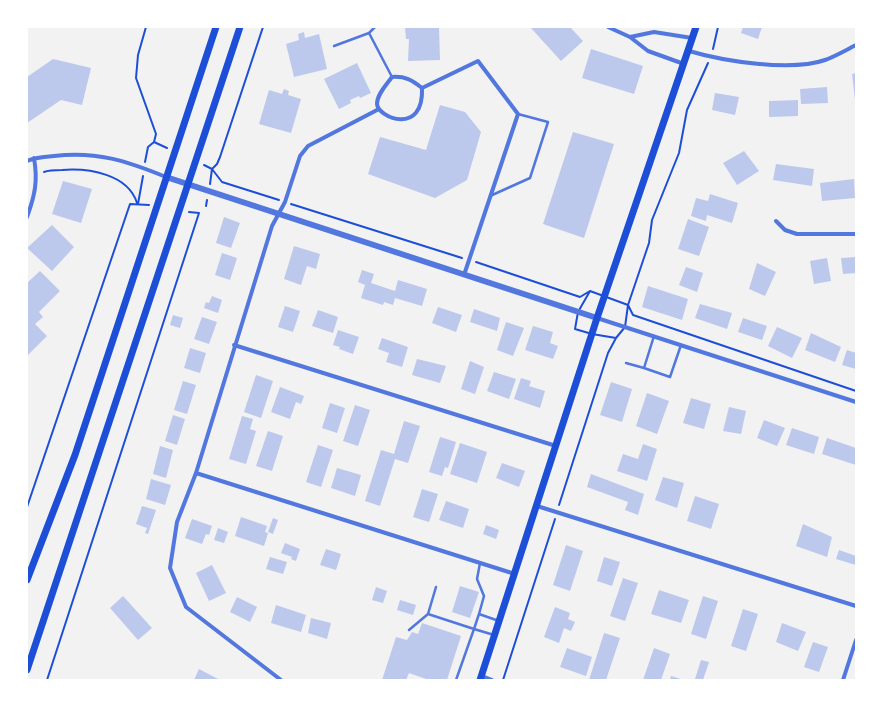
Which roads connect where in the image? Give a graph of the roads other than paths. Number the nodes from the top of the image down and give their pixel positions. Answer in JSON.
{"nodes":[{"id":1,"x":216,"y":27,"type":"edge"},
{"id":2,"x":240,"y":27,"type":"edge"},
{"id":3,"x":374,"y":27,"type":"edge"},
{"id":4,"x":608,"y":27,"type":"edge"},
{"id":5,"x":696,"y":27,"type":"edge"},
{"id":6,"x":368,"y":32,"type":"junction"},
{"id":7,"x":630,"y":37,"type":"junction"},
{"id":8,"x":692,"y":38,"type":"junction"},
{"id":9,"x":856,"y":45,"type":"edge"},
{"id":10,"x":334,"y":46,"type":"dead end"},
{"id":11,"x":689,"y":51,"type":"junction"},
{"id":12,"x":684,"y":64,"type":"junction"},
{"id":13,"x":392,"y":77,"type":"junction"},
{"id":14,"x":422,"y":88,"type":"junction"},
{"id":15,"x":379,"y":109,"type":"junction"},
{"id":16,"x":518,"y":114,"type":"junction"},
{"id":17,"x":34,"y":158,"type":"junction"},
{"id":18,"x":27,"y":161,"type":"edge"},
{"id":19,"x":166,"y":177,"type":"junction"},
{"id":20,"x":188,"y":184,"type":"junction"},
{"id":21,"x":490,"y":196,"type":"junction"},
{"id":22,"x":278,"y":214,"type":"junction"},
{"id":23,"x":27,"y":217,"type":"edge"},
{"id":24,"x":776,"y":221,"type":"dead end"},
{"id":25,"x":856,"y":234,"type":"edge"},
{"id":26,"x":464,"y":275,"type":"junction"},
{"id":27,"x":597,"y":318,"type":"junction"},
{"id":28,"x":654,"y":336,"type":"junction"},
{"id":29,"x":234,"y":345,"type":"junction"},
{"id":30,"x":681,"y":345,"type":"junction"},
{"id":31,"x":626,"y":363,"type":"dead end"},
{"id":32,"x":644,"y":368,"type":"junction"},
{"id":33,"x":856,"y":402,"type":"edge"},
{"id":34,"x":556,"y":446,"type":"junction"},
{"id":35,"x":196,"y":473,"type":"junction"},
{"id":36,"x":537,"y":506,"type":"junction"},
{"id":37,"x":480,"y":563,"type":"junction"},
{"id":38,"x":515,"y":574,"type":"junction"},
{"id":39,"x":27,"y":580,"type":"edge"},
{"id":40,"x":436,"y":587,"type":"dead end"},
{"id":41,"x":856,"y":606,"type":"edge"},
{"id":42,"x":428,"y":614,"type":"junction"},
{"id":43,"x":479,"y":614,"type":"junction"},
{"id":44,"x":499,"y":621,"type":"junction"},
{"id":45,"x":474,"y":628,"type":"junction"},
{"id":46,"x":409,"y":630,"type":"dead end"},
{"id":47,"x":495,"y":635,"type":"junction"},
{"id":48,"x":856,"y":640,"type":"edge"},
{"id":49,"x":27,"y":670,"type":"edge"},
{"id":50,"x":481,"y":678,"type":"edge"},
{"id":51,"x":281,"y":680,"type":"edge"},
{"id":52,"x":456,"y":680,"type":"edge"},
{"id":53,"x":492,"y":680,"type":"edge"},
{"id":54,"x":843,"y":680,"type":"edge"}],
"edges":[{"from":1,"to":19,"type":"main road"},
{"from":2,"to":20,"type":"main road"},
{"from":3,"to":6,"type":"lane"},
{"from":4,"to":7,"type":"street"},
{"from":5,"to":8,"type":"main road"},
{"from":6,"to":10,"type":"lane"},
{"from":6,"to":13,"type":"lane"},
{"from":7,"to":8,"type":"street"},
{"from":7,"to":12,"type":"street"},
{"from":8,"to":11,"type":"main road"},
{"from":9,"to":11,"type":"street"},
{"from":11,"to":12,"type":"main road"},
{"from":12,"to":27,"type":"main road"},
{"from":13,"to":14,"type":"street"},
{"from":13,"to":15,"type":"street"},
{"from":14,"to":15,"type":"street"},
{"from":14,"to":16,"type":"street"},
{"from":15,"to":22,"type":"street"},
{"from":16,"to":21,"type":"street"},
{"from":16,"to":21,"type":"lane"},
{"from":17,"to":18,"type":"street"},
{"from":17,"to":19,"type":"street"},
{"from":17,"to":23,"type":"street"},
{"from":19,"to":20,"type":"street"},
{"from":19,"to":39,"type":"main road"},
{"from":20,"to":22,"type":"street"},
{"from":20,"to":49,"type":"main road"},
{"from":21,"to":26,"type":"street"},
{"from":22,"to":26,"type":"street"},
{"from":22,"to":29,"type":"street"},
{"from":24,"to":25,"type":"street"},
{"from":26,"to":27,"type":"street"},
{"from":27,"to":28,"type":"street"},
{"from":27,"to":34,"type":"main road"},
{"from":28,"to":30,"type":"street"},
{"from":28,"to":32,"type":"lane"},
{"from":29,"to":34,"type":"street"},
{"from":29,"to":35,"type":"street"},
{"from":30,"to":32,"type":"lane"},
{"from":30,"to":33,"type":"street"},
{"from":31,"to":32,"type":"lane"},
{"from":34,"to":36,"type":"main road"},
{"from":35,"to":37,"type":"street"},
{"from":35,"to":51,"type":"street"},
{"from":36,"to":38,"type":"main road"},
{"from":36,"to":41,"type":"street"},
{"from":37,"to":38,"type":"street"},
{"from":37,"to":43,"type":"lane"},
{"from":38,"to":44,"type":"main road"},
{"from":40,"to":42,"type":"lane"},
{"from":42,"to":45,"type":"lane"},
{"from":42,"to":46,"type":"lane"},
{"from":43,"to":44,"type":"lane"},
{"from":43,"to":45,"type":"lane"},
{"from":44,"to":47,"type":"main road"},
{"from":45,"to":47,"type":"lane"},
{"from":45,"to":52,"type":"lane"},
{"from":47,"to":50,"type":"main road"},
{"from":48,"to":54,"type":"street"},
{"from":50,"to":53,"type":"street"}]}
